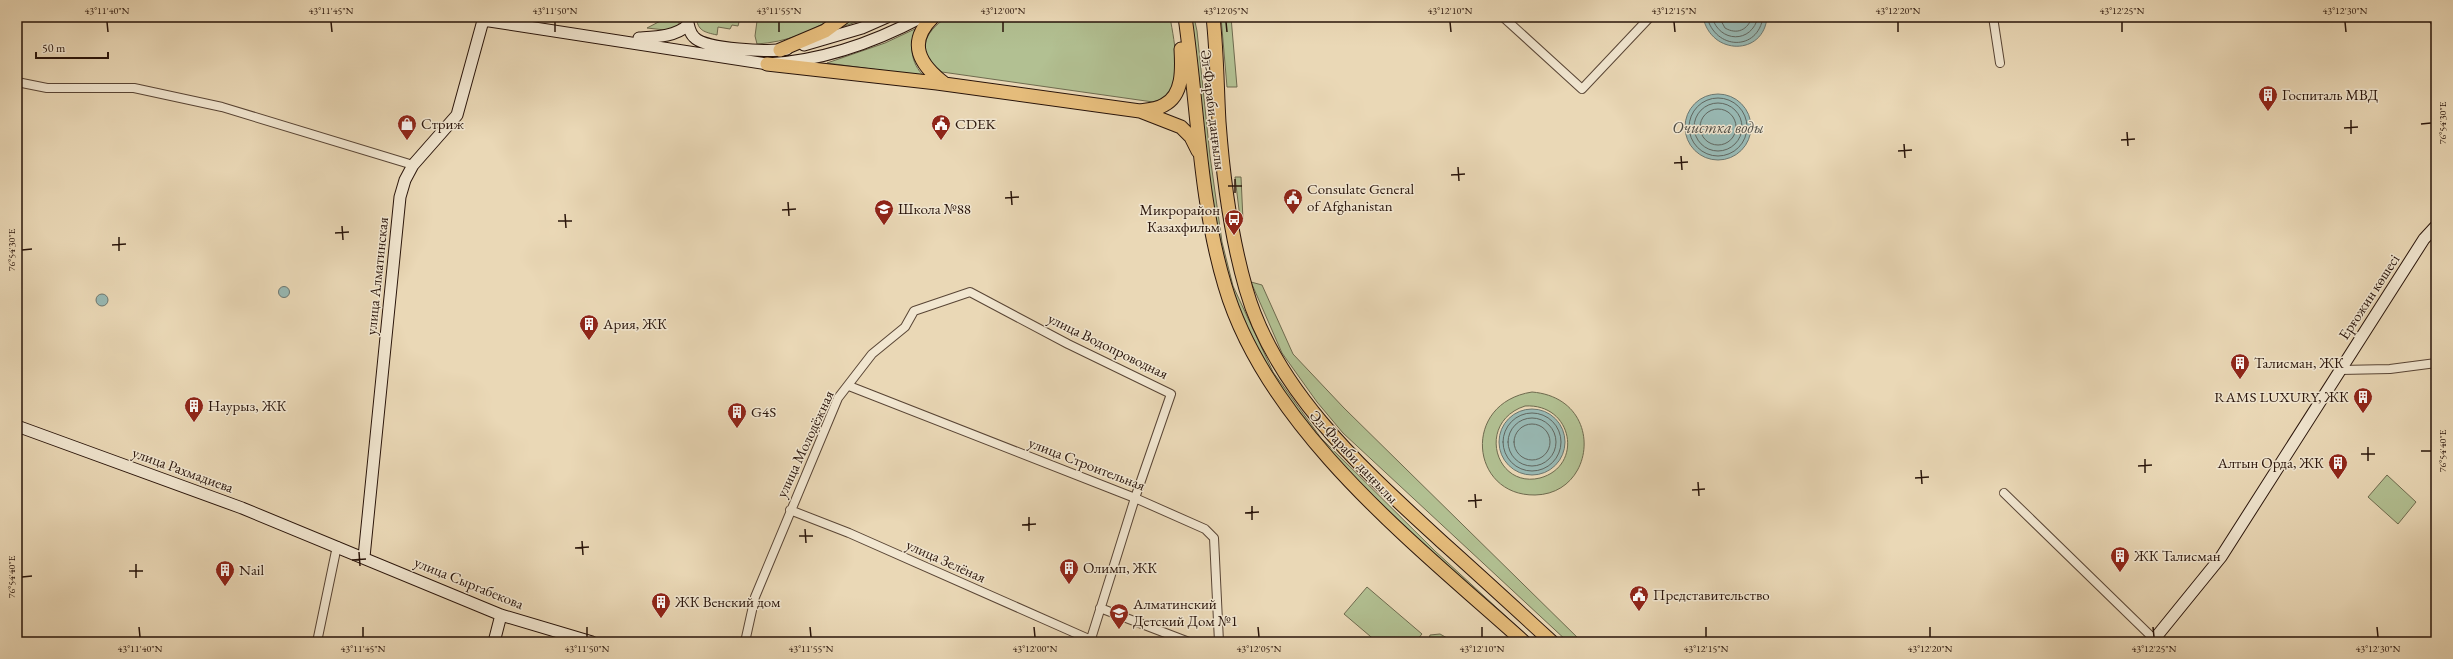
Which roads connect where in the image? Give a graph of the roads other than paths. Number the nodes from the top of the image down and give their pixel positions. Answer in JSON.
{"nodes":[{"id":1,"x":844,"y":17,"type":"edge"},
{"id":2,"x":887,"y":17,"type":"edge"},
{"id":3,"x":922,"y":17,"type":"edge"},
{"id":4,"x":933,"y":17,"type":"edge"},
{"id":5,"x":1178,"y":17,"type":"edge"},
{"id":6,"x":1185,"y":17,"type":"edge"},
{"id":7,"x":1206,"y":17,"type":"edge"},
{"id":8,"x":1213,"y":17,"type":"edge"},
{"id":9,"x":1503,"y":17,"type":"edge"},
{"id":10,"x":1650,"y":17,"type":"edge"},
{"id":11,"x":1993,"y":17,"type":"edge"},
{"id":12,"x":2432,"y":17,"type":"edge"},
{"id":13,"x":484,"y":19,"type":"edge"},
{"id":14,"x":687,"y":21,"type":"edge"},
{"id":15,"x":2436,"y":23,"type":"edge"},
{"id":16,"x":620,"y":40,"type":"junction"},
{"id":17,"x":780,"y":50,"type":"junction"},
{"id":18,"x":2000,"y":63,"type":"dead end"},
{"id":19,"x":767,"y":64,"type":"junction"},
{"id":20,"x":17,"y":82,"type":"edge"},
{"id":21,"x":947,"y":85,"type":"junction"},
{"id":22,"x":1140,"y":111,"type":"junction"},
{"id":23,"x":1219,"y":122,"type":"junction"},
{"id":24,"x":414,"y":165,"type":"junction"},
{"id":25,"x":1204,"y":168,"type":"junction"},
{"id":26,"x":2436,"y":226,"type":"edge"},
{"id":27,"x":970,"y":292,"type":"joint"},
{"id":28,"x":2436,"y":363,"type":"edge"},
{"id":29,"x":2340,"y":370,"type":"junction"},
{"id":30,"x":849,"y":386,"type":"junction"},
{"id":31,"x":17,"y":426,"type":"edge"},
{"id":32,"x":2004,"y":493,"type":"dead end"},
{"id":33,"x":1135,"y":498,"type":"junction"},
{"id":34,"x":790,"y":510,"type":"junction"},
{"id":35,"x":337,"y":546,"type":"junction"},
{"id":36,"x":364,"y":557,"type":"junction"},
{"id":37,"x":1100,"y":608,"type":"junction"},
{"id":38,"x":501,"y":615,"type":"junction"},
{"id":39,"x":1090,"y":641,"type":"edge"},
{"id":40,"x":2153,"y":641,"type":"edge"},
{"id":41,"x":317,"y":642,"type":"edge"},
{"id":42,"x":494,"y":642,"type":"edge"},
{"id":43,"x":592,"y":642,"type":"edge"},
{"id":44,"x":745,"y":642,"type":"edge"},
{"id":45,"x":1189,"y":642,"type":"edge"},
{"id":46,"x":1219,"y":642,"type":"edge"},
{"id":47,"x":1524,"y":642,"type":"edge"},
{"id":48,"x":1552,"y":642,"type":"edge"}],
"edges":[{"from":1,"to":17,"type":"main road"},
{"from":2,"to":17,"type":"street"},
{"from":3,"to":19,"type":"street"},
{"from":4,"to":21,"type":"main road"},
{"from":5,"to":22,"type":"main road"},
{"from":6,"to":25,"type":"main road","name":"Әл-Фараби даңғылы"},
{"from":7,"to":23,"type":"main road","name":"Әл-Фараби даңғылы"},
{"from":8,"to":23,"type":"main road"},
{"from":9,"to":10,"type":"street"},
{"from":11,"to":18,"type":"street"},
{"from":12,"to":15,"type":"street"},
{"from":13,"to":16,"type":"street"},
{"from":13,"to":24,"type":"street","name":"улица Алматинская"},
{"from":14,"to":16,"type":"street"},
{"from":14,"to":17,"type":"street"},
{"from":16,"to":19,"type":"street"},
{"from":19,"to":21,"type":"main road"},
{"from":20,"to":24,"type":"street"},
{"from":21,"to":22,"type":"main road"},
{"from":22,"to":25,"type":"main road"},
{"from":23,"to":48,"type":"main road"},
{"from":24,"to":36,"type":"street","name":"улица Алматинская"},
{"from":25,"to":47,"type":"main road","name":"Әл-Фараби даңғылы"},
{"from":26,"to":29,"type":"street","name":"Ерғожин көшесі"},
{"from":27,"to":30,"type":"street","name":"улица Молодёжная"},
{"from":27,"to":33,"type":"street","name":"улица Водопроводная"},
{"from":28,"to":29,"type":"street"},
{"from":29,"to":40,"type":"street","name":"Ерғожин көшесі"},
{"from":30,"to":33,"type":"street","name":"улица Строительная"},
{"from":30,"to":34,"type":"street","name":"улица Молодёжная"},
{"from":31,"to":35,"type":"street","name":"улица Рахмадиева"},
{"from":32,"to":40,"type":"street"},
{"from":33,"to":37,"type":"street","name":"улица Водопроводная"},
{"from":33,"to":46,"type":"street","name":"улица Строительная"},
{"from":34,"to":39,"type":"street","name":"улица Зелёная"},
{"from":34,"to":44,"type":"street","name":"улица Молодёжная"},
{"from":35,"to":36,"type":"street","name":"улица Сыргабекова"},
{"from":35,"to":41,"type":"street"},
{"from":36,"to":38,"type":"street","name":"улица Сыргабекова"},
{"from":37,"to":39,"type":"street","name":"улица Водопроводная"},
{"from":37,"to":45,"type":"street"},
{"from":38,"to":42,"type":"street"},
{"from":38,"to":43,"type":"street","name":"улица Сыргабекова"}]}
